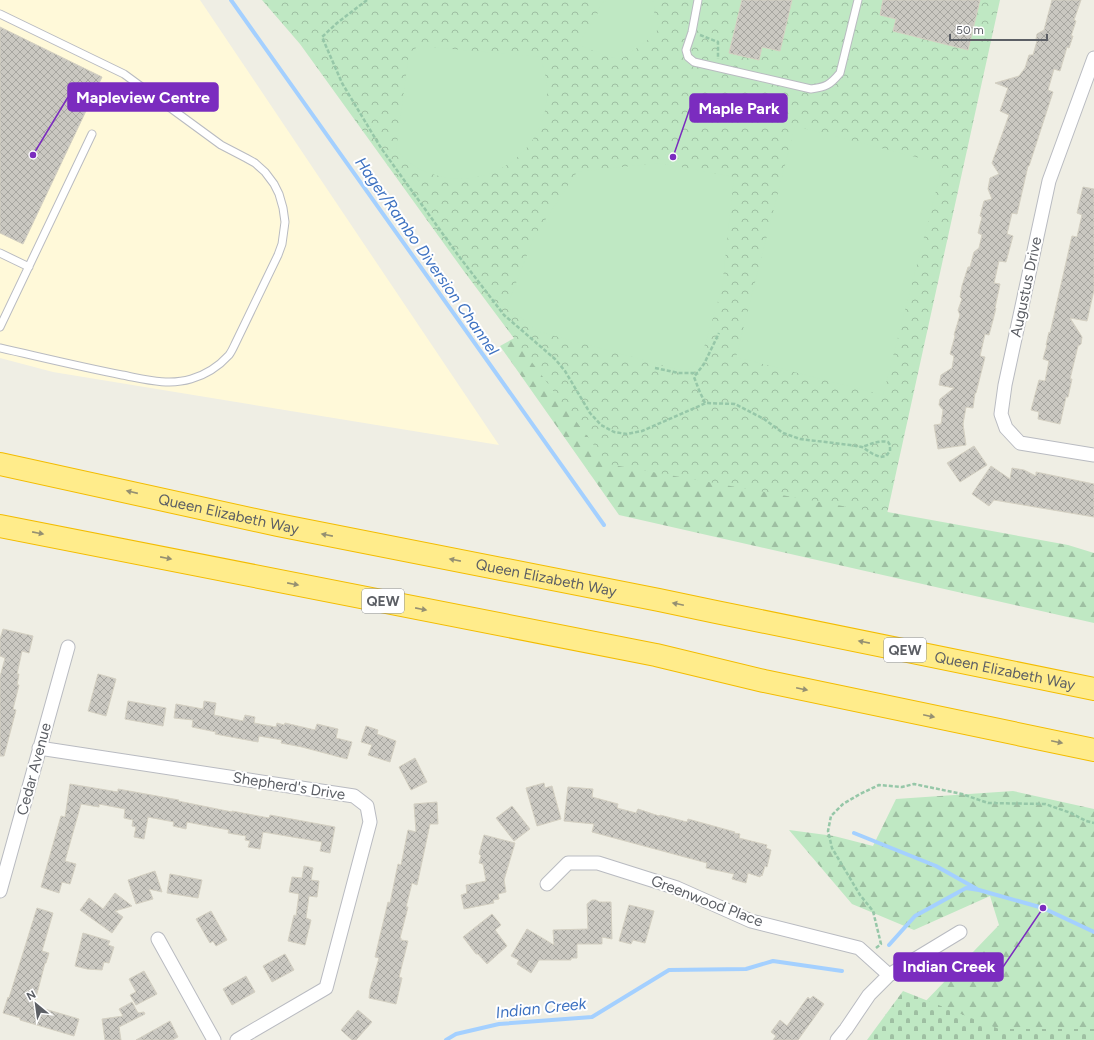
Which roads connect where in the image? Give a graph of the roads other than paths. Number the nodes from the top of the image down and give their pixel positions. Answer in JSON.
{"nodes":[{"id":1,"x":698,"y":0,"type":"edge"},
{"id":2,"x":858,"y":0,"type":"edge"},
{"id":3,"x":0,"y":14,"type":"edge"},
{"id":4,"x":1094,"y":58,"type":"edge"},
{"id":5,"x":92,"y":134,"type":"dead end"},
{"id":6,"x":0,"y":253,"type":"edge"},
{"id":7,"x":29,"y":267,"type":"junction"},
{"id":8,"x":0,"y":327,"type":"edge"},
{"id":9,"x":0,"y":348,"type":"edge"},
{"id":10,"x":1094,"y":455,"type":"edge"},
{"id":11,"x":0,"y":464,"type":"edge"},
{"id":12,"x":0,"y":526,"type":"edge"},
{"id":13,"x":68,"y":647,"type":"dead end"},
{"id":14,"x":1094,"y":688,"type":"edge"},
{"id":15,"x":39,"y":748,"type":"junction"},
{"id":16,"x":1094,"y":750,"type":"edge"},
{"id":17,"x":547,"y":884,"type":"dead end"},
{"id":18,"x":0,"y":891,"type":"edge"},
{"id":19,"x":960,"y":932,"type":"dead end"},
{"id":20,"x":158,"y":939,"type":"dead end"},
{"id":21,"x":889,"y":975,"type":"junction"},
{"id":22,"x":214,"y":1040,"type":"edge"},
{"id":23,"x":237,"y":1040,"type":"edge"},
{"id":24,"x":837,"y":1040,"type":"edge"}],
"edges":[{"from":1,"to":2,"type":"lane"},
{"from":3,"to":9,"type":"lane"},
{"from":4,"to":10,"type":"street","name":"Augustus Drive"},
{"from":5,"to":7,"type":"lane"},
{"from":6,"to":7,"type":"lane"},
{"from":7,"to":8,"type":"lane"},
{"from":14,"to":11,"type":"highway","name":"Queen Elizabeth Way","number":"QEW","one_way":true},
{"from":12,"to":16,"type":"highway","number":"QEW","one_way":true},
{"from":13,"to":15,"type":"street","name":"Cedar Avenue"},
{"from":15,"to":18,"type":"street","name":"Cedar Avenue"},
{"from":15,"to":23,"type":"street","name":"Shepherd's Drive"},
{"from":17,"to":21,"type":"street","name":"Greenwood Place"},
{"from":19,"to":21,"type":"street"},
{"from":20,"to":22,"type":"street"},
{"from":21,"to":24,"type":"street"}]}
